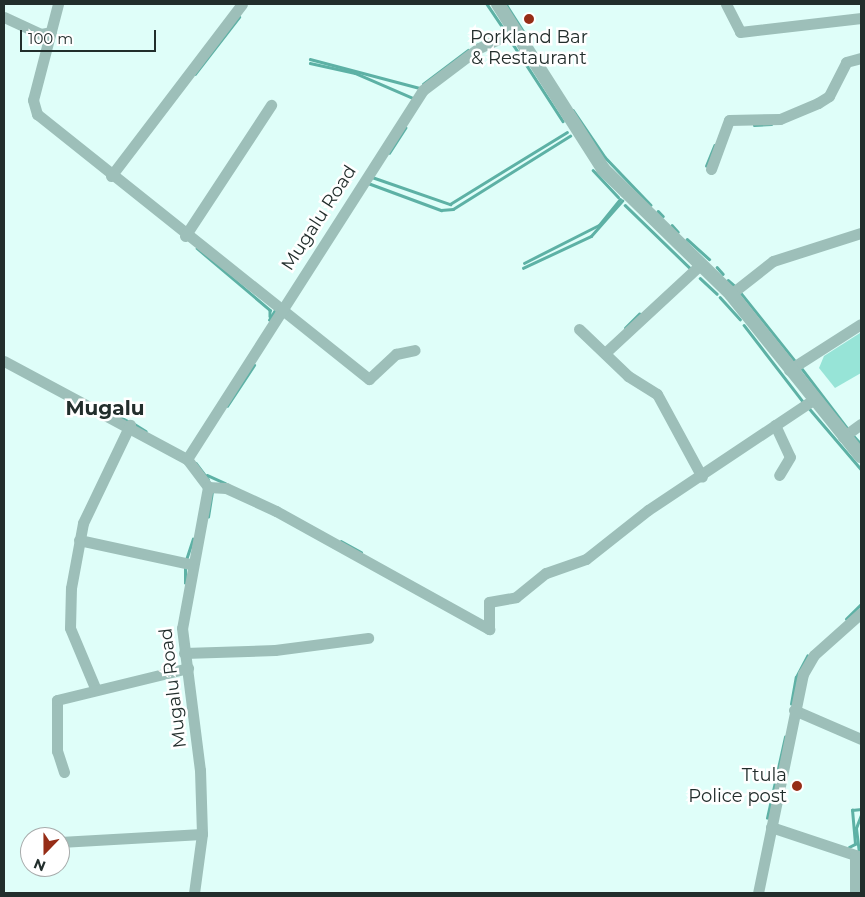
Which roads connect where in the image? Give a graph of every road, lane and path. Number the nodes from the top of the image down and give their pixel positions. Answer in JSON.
{"nodes":[{"id":1,"x":58,"y":4,"type":"edge"},
{"id":2,"x":242,"y":4,"type":"edge"},
{"id":3,"x":498,"y":4,"type":"edge"},
{"id":4,"x":726,"y":4,"type":"edge"},
{"id":5,"x":4,"y":17,"type":"edge"},
{"id":6,"x":861,"y":18,"type":"edge"},
{"id":7,"x":516,"y":31,"type":"junction"},
{"id":8,"x":51,"y":32,"type":"junction"},
{"id":9,"x":861,"y":58,"type":"edge"},
{"id":10,"x":271,"y":105,"type":"dead end"},
{"id":11,"x":711,"y":170,"type":"dead end"},
{"id":12,"x":111,"y":176,"type":"junction"},
{"id":13,"x":861,"y":233,"type":"edge"},
{"id":14,"x":185,"y":236,"type":"junction"},
{"id":15,"x":701,"y":264,"type":"junction"},
{"id":16,"x":731,"y":294,"type":"junction"},
{"id":17,"x":280,"y":311,"type":"junction"},
{"id":18,"x":861,"y":324,"type":"edge"},
{"id":19,"x":579,"y":329,"type":"dead end"},
{"id":20,"x":415,"y":350,"type":"dead end"},
{"id":21,"x":605,"y":352,"type":"junction"},
{"id":22,"x":4,"y":361,"type":"edge"},
{"id":23,"x":789,"y":370,"type":"junction"},
{"id":24,"x":813,"y":400,"type":"junction"},
{"id":25,"x":861,"y":424,"type":"edge"},
{"id":26,"x":775,"y":425,"type":"junction"},
{"id":27,"x":130,"y":426,"type":"junction"},
{"id":28,"x":843,"y":437,"type":"junction"},
{"id":29,"x":861,"y":456,"type":"edge"},
{"id":30,"x":187,"y":459,"type":"junction"},
{"id":31,"x":779,"y":475,"type":"dead end"},
{"id":32,"x":702,"y":477,"type":"junction"},
{"id":33,"x":208,"y":487,"type":"junction"},
{"id":34,"x":79,"y":540,"type":"junction"},
{"id":35,"x":190,"y":564,"type":"junction"},
{"id":36,"x":860,"y":617,"type":"edge"},
{"id":37,"x":368,"y":638,"type":"dead end"},
{"id":38,"x":184,"y":653,"type":"junction"},
{"id":39,"x":188,"y":668,"type":"junction"},
{"id":40,"x":96,"y":690,"type":"junction"},
{"id":41,"x":794,"y":710,"type":"junction"},
{"id":42,"x":861,"y":739,"type":"edge"},
{"id":43,"x":64,"y":772,"type":"dead end"},
{"id":44,"x":771,"y":827,"type":"junction"},
{"id":45,"x":202,"y":834,"type":"junction"},
{"id":46,"x":70,"y":841,"type":"edge"},
{"id":47,"x":858,"y":856,"type":"edge"},
{"id":48,"x":194,"y":893,"type":"edge"},
{"id":49,"x":758,"y":893,"type":"edge"},
{"id":50,"x":855,"y":893,"type":"edge"}],
"edges":[{"from":1,"to":8,"type":"street"},
{"from":2,"to":12,"type":"street"},
{"from":3,"to":7,"type":"street"},
{"from":4,"to":6,"type":"street"},
{"from":5,"to":8,"type":"street"},
{"from":7,"to":15,"type":"street"},
{"from":7,"to":17,"type":"street","name":"Mugalu Road"},
{"from":8,"to":12,"type":"street"},
{"from":9,"to":11,"type":"street"},
{"from":10,"to":14,"type":"street"},
{"from":12,"to":14,"type":"street"},
{"from":13,"to":16,"type":"street"},
{"from":14,"to":17,"type":"street"},
{"from":15,"to":16,"type":"street"},
{"from":15,"to":21,"type":"street"},
{"from":16,"to":23,"type":"street"},
{"from":17,"to":20,"type":"street"},
{"from":17,"to":30,"type":"street","name":"Mugalu Road"},
{"from":18,"to":23,"type":"street"},
{"from":19,"to":21,"type":"street"},
{"from":21,"to":32,"type":"street"},
{"from":22,"to":27,"type":"street"},
{"from":23,"to":24,"type":"street"},
{"from":24,"to":26,"type":"street"},
{"from":24,"to":28,"type":"street"},
{"from":25,"to":28,"type":"street"},
{"from":26,"to":31,"type":"street"},
{"from":26,"to":32,"type":"street"},
{"from":27,"to":30,"type":"street"},
{"from":27,"to":34,"type":"street"},
{"from":28,"to":29,"type":"street"},
{"from":30,"to":33,"type":"street"},
{"from":32,"to":33,"type":"street"},
{"from":33,"to":35,"type":"street","name":"Mugalu Road"},
{"from":34,"to":35,"type":"street"},
{"from":34,"to":40,"type":"street"},
{"from":35,"to":38,"type":"street","name":"Mugalu Road"},
{"from":36,"to":41,"type":"street"},
{"from":37,"to":38,"type":"street"},
{"from":38,"to":39,"type":"street","name":"Mugalu Road"},
{"from":39,"to":40,"type":"street"},
{"from":39,"to":45,"type":"street","name":"Mugalu Road"},
{"from":40,"to":43,"type":"street"},
{"from":41,"to":42,"type":"street"},
{"from":41,"to":44,"type":"street"},
{"from":44,"to":47,"type":"street"},
{"from":44,"to":49,"type":"street"},
{"from":45,"to":46,"type":"street"},
{"from":45,"to":48,"type":"street","name":"Mugalu Road"},
{"from":47,"to":50,"type":"street"}]}
